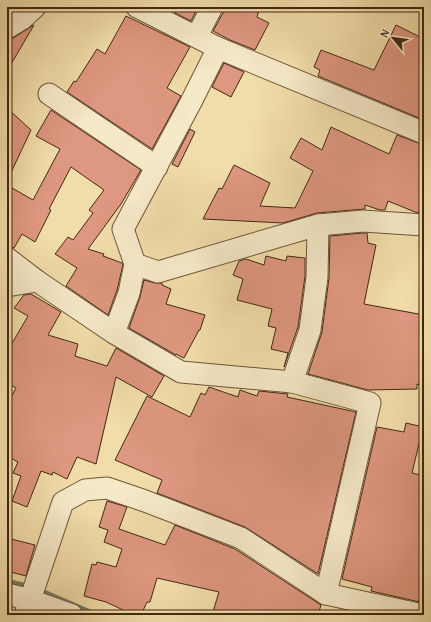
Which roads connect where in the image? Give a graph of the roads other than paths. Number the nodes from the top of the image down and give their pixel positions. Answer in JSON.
{"nodes":[{"id":1,"x":137,"y":7,"type":"edge"},
{"id":2,"x":212,"y":7,"type":"edge"},
{"id":3,"x":197,"y":36,"type":"junction"},
{"id":4,"x":218,"y":48,"type":"junction"},
{"id":5,"x":49,"y":94,"type":"dead end"},
{"id":6,"x":424,"y":133,"type":"edge"},
{"id":7,"x":157,"y":167,"type":"junction"},
{"id":8,"x":424,"y":225,"type":"edge"},
{"id":9,"x":318,"y":226,"type":"junction"},
{"id":10,"x":7,"y":258,"type":"edge"},
{"id":11,"x":135,"y":264,"type":"junction"},
{"id":12,"x":37,"y":280,"type":"junction"},
{"id":13,"x":7,"y":286,"type":"edge"},
{"id":14,"x":114,"y":333,"type":"junction"},
{"id":15,"x":292,"y":382,"type":"junction"},
{"id":16,"x":7,"y":594,"type":"edge"},
{"id":17,"x":326,"y":594,"type":"junction"},
{"id":18,"x":27,"y":608,"type":"edge"},
{"id":19,"x":72,"y":615,"type":"edge"},
{"id":20,"x":423,"y":615,"type":"edge"}],
"edges":[{"from":1,"to":3,"type":"street"},
{"from":2,"to":3,"type":"street"},
{"from":3,"to":4,"type":"street"},
{"from":4,"to":6,"type":"street"},
{"from":4,"to":7,"type":"street"},
{"from":5,"to":7,"type":"street"},
{"from":7,"to":11,"type":"street"},
{"from":8,"to":9,"type":"street"},
{"from":9,"to":11,"type":"street"},
{"from":9,"to":15,"type":"street"},
{"from":10,"to":12,"type":"street"},
{"from":11,"to":14,"type":"street"},
{"from":12,"to":13,"type":"street"},
{"from":12,"to":14,"type":"street"},
{"from":14,"to":15,"type":"street"},
{"from":15,"to":17,"type":"street"},
{"from":16,"to":18,"type":"street"},
{"from":17,"to":18,"type":"street"},
{"from":17,"to":20,"type":"street"},
{"from":18,"to":19,"type":"street"}]}
